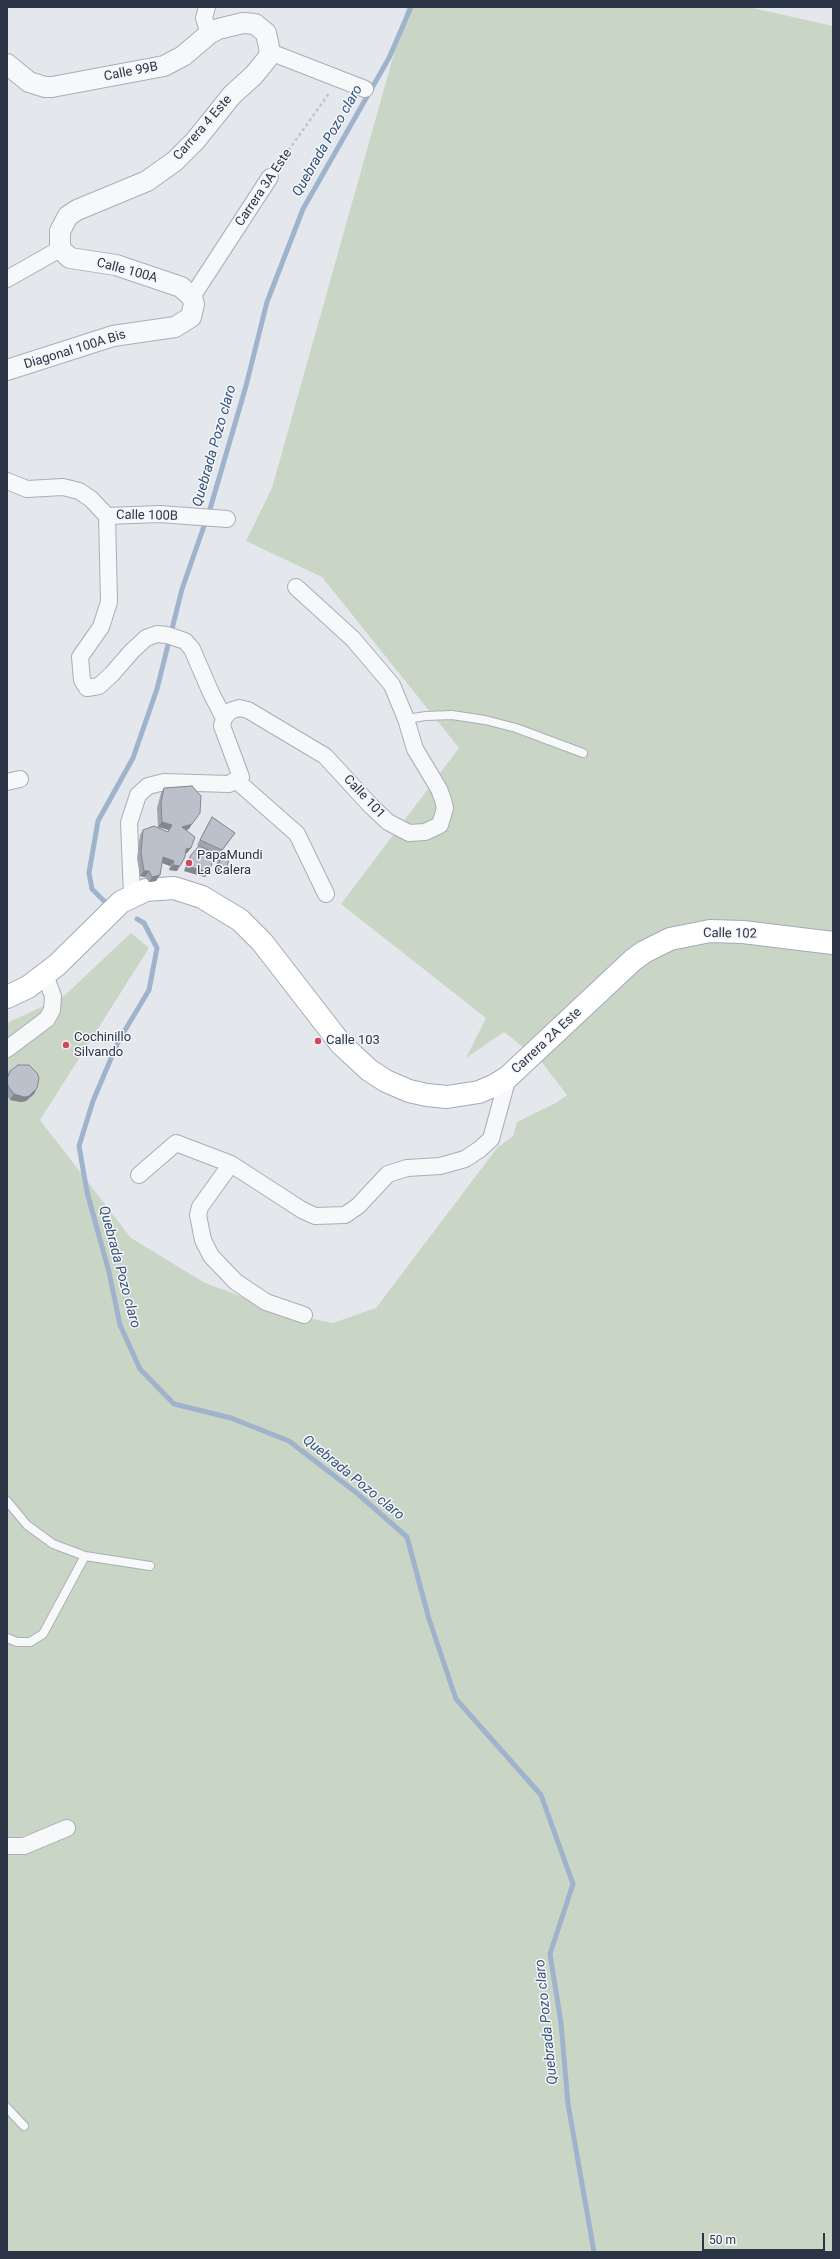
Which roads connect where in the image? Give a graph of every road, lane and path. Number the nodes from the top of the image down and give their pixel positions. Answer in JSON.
{"nodes":[{"id":1,"x":207,"y":7,"type":"edge"},
{"id":2,"x":209,"y":34,"type":"junction"},
{"id":3,"x":270,"y":52,"type":"junction"},
{"id":4,"x":7,"y":64,"type":"edge"},
{"id":5,"x":338,"y":80,"type":"junction"},
{"id":6,"x":365,"y":90,"type":"dead end"},
{"id":7,"x":270,"y":177,"type":"joint"},
{"id":8,"x":60,"y":249,"type":"junction"},
{"id":9,"x":7,"y":279,"type":"edge"},
{"id":10,"x":192,"y":297,"type":"junction"},
{"id":11,"x":7,"y":370,"type":"edge"},
{"id":12,"x":7,"y":481,"type":"edge"},
{"id":13,"x":107,"y":516,"type":"junction"},
{"id":14,"x":222,"y":519,"type":"dead end"},
{"id":15,"x":296,"y":588,"type":"dead end"},
{"id":16,"x":224,"y":718,"type":"junction"},
{"id":17,"x":406,"y":719,"type":"junction"},
{"id":18,"x":583,"y":753,"type":"dead end"},
{"id":19,"x":237,"y":781,"type":"junction"},
{"id":20,"x":326,"y":894,"type":"dead end"},
{"id":21,"x":132,"y":896,"type":"junction"},
{"id":22,"x":833,"y":942,"type":"edge"},
{"id":23,"x":633,"y":960,"type":"joint"},
{"id":24,"x":45,"y":975,"type":"junction"},
{"id":25,"x":7,"y":998,"type":"edge"},
{"id":26,"x":7,"y":1049,"type":"edge"},
{"id":27,"x":508,"y":1077,"type":"junction"},
{"id":28,"x":232,"y":1164,"type":"junction"},
{"id":29,"x":139,"y":1175,"type":"dead end"},
{"id":30,"x":304,"y":1315,"type":"dead end"},
{"id":31,"x":7,"y":1501,"type":"edge"},
{"id":32,"x":85,"y":1556,"type":"junction"},
{"id":33,"x":150,"y":1566,"type":"dead end"},
{"id":34,"x":7,"y":1638,"type":"edge"},
{"id":35,"x":67,"y":1828,"type":"dead end"},
{"id":36,"x":7,"y":1846,"type":"edge"},
{"id":37,"x":7,"y":2108,"type":"edge"},
{"id":38,"x":24,"y":2126,"type":"dead end"}],
"edges":[{"from":1,"to":2,"type":"street"},
{"from":2,"to":3,"type":"street","name":"Calle 99B"},
{"from":2,"to":4,"type":"street","name":"Calle 99B"},
{"from":3,"to":5,"type":"street"},
{"from":3,"to":8,"type":"street","name":"Carrera 4 Este"},
{"from":5,"to":6,"type":"street"},
{"from":5,"to":7,"type":"path","name":"Carrera 3A Este"},
{"from":7,"to":10,"type":"street","name":"Carrera 3A Este"},
{"from":8,"to":9,"type":"street"},
{"from":8,"to":10,"type":"street","name":"Calle 100A"},
{"from":10,"to":11,"type":"street","name":"Diagonal 100A Bis"},
{"from":12,"to":13,"type":"street","name":"Calle 100B"},
{"from":13,"to":14,"type":"street","name":"Calle 100B"},
{"from":13,"to":16,"type":"street"},
{"from":15,"to":17,"type":"street","name":"Calle 101"},
{"from":16,"to":17,"type":"street","name":"Calle 101"},
{"from":16,"to":19,"type":"street"},
{"from":17,"to":18,"type":"lane"},
{"from":19,"to":20,"type":"street"},
{"from":19,"to":21,"type":"street"},
{"from":21,"to":24,"type":"main road"},
{"from":21,"to":27,"type":"main road","name":"Carrera 2A Este"},
{"from":22,"to":23,"type":"main road","name":"Calle 102"},
{"from":23,"to":27,"type":"main road","name":"Carrera 2A Este"},
{"from":24,"to":25,"type":"main road"},
{"from":24,"to":26,"type":"street"},
{"from":27,"to":28,"type":"street"},
{"from":28,"to":29,"type":"street"},
{"from":28,"to":30,"type":"street"},
{"from":31,"to":32,"type":"lane"},
{"from":32,"to":33,"type":"lane"},
{"from":32,"to":34,"type":"lane"},
{"from":35,"to":36,"type":"street"},
{"from":37,"to":38,"type":"lane"}]}
